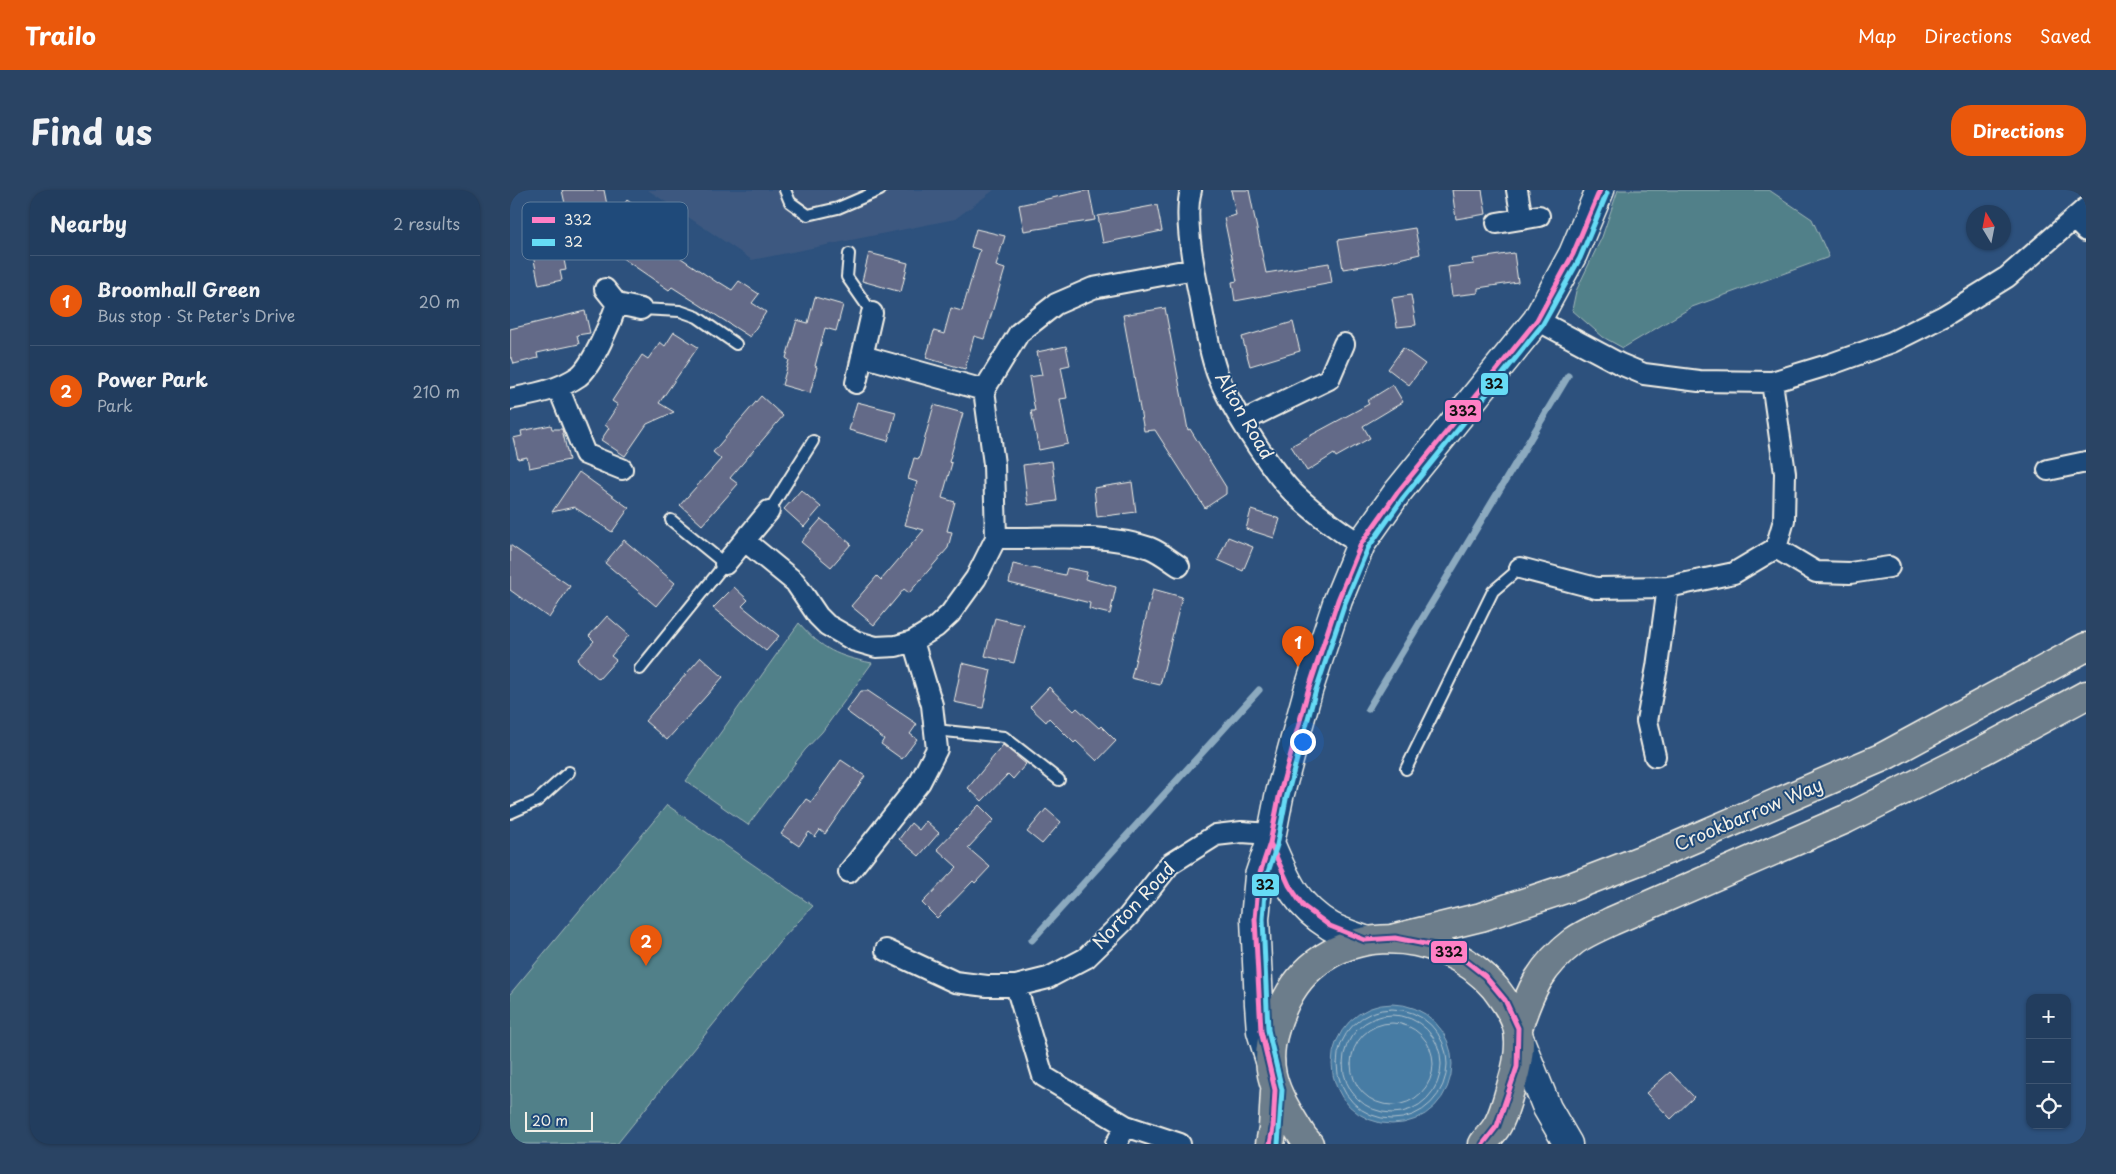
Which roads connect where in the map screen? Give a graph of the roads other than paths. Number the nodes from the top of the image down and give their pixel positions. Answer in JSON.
{"nodes":[{"id":1,"x":785,"y":190,"type":"edge"},
{"id":2,"x":880,"y":190,"type":"edge"},
{"id":3,"x":1191,"y":190,"type":"edge"},
{"id":4,"x":1517,"y":190,"type":"edge"},
{"id":5,"x":1600,"y":190,"type":"edge"},
{"id":6,"x":2082,"y":219,"type":"edge"},
{"id":7,"x":1497,"y":223,"type":"dead end"},
{"id":8,"x":849,"y":254,"type":"dead end"},
{"id":9,"x":1194,"y":269,"type":"junction"},
{"id":10,"x":641,"y":308,"type":"joint"},
{"id":11,"x":872,"y":313,"type":"joint"},
{"id":12,"x":1536,"y":320,"type":"junction"},
{"id":13,"x":736,"y":344,"type":"dead end"},
{"id":14,"x":1344,"y":344,"type":"dead end"},
{"id":15,"x":862,"y":356,"type":"junction"},
{"id":16,"x":1772,"y":382,"type":"junction"},
{"id":17,"x":856,"y":384,"type":"dead end"},
{"id":18,"x":558,"y":387,"type":"junction"},
{"id":19,"x":984,"y":390,"type":"junction"},
{"id":20,"x":510,"y":399,"type":"edge"},
{"id":21,"x":1243,"y":421,"type":"junction"},
{"id":22,"x":813,"y":441,"type":"dead end"},
{"id":23,"x":2086,"y":462,"type":"edge"},
{"id":24,"x":622,"y":469,"type":"dead end"},
{"id":25,"x":2048,"y":470,"type":"dead end"},
{"id":26,"x":769,"y":511,"type":"joint"},
{"id":27,"x":671,"y":520,"type":"dead end"},
{"id":28,"x":996,"y":538,"type":"junction"},
{"id":29,"x":745,"y":541,"type":"junction"},
{"id":30,"x":1361,"y":544,"type":"junction"},
{"id":31,"x":1776,"y":548,"type":"junction"},
{"id":32,"x":725,"y":564,"type":"junction"},
{"id":33,"x":1179,"y":566,"type":"dead end"},
{"id":34,"x":1889,"y":567,"type":"dead end"},
{"id":35,"x":1520,"y":568,"type":"joint"},
{"id":36,"x":1668,"y":587,"type":"junction"},
{"id":37,"x":913,"y":641,"type":"junction"},
{"id":38,"x":2086,"y":647,"type":"edge"},
{"id":39,"x":640,"y":669,"type":"dead end"},
{"id":40,"x":2086,"y":695,"type":"edge"},
{"id":41,"x":935,"y":730,"type":"junction"},
{"id":42,"x":1655,"y":756,"type":"dead end"},
{"id":43,"x":1406,"y":769,"type":"dead end"},
{"id":44,"x":569,"y":772,"type":"dead end"},
{"id":45,"x":1059,"y":780,"type":"dead end"},
{"id":46,"x":510,"y":813,"type":"edge"},
{"id":47,"x":1270,"y":838,"type":"junction"},
{"id":48,"x":849,"y":872,"type":"dead end"},
{"id":49,"x":1394,"y":938,"type":"junction"},
{"id":50,"x":1365,"y":940,"type":"junction"},
{"id":51,"x":886,"y":950,"type":"dead end"},
{"id":52,"x":1016,"y":986,"type":"junction"},
{"id":53,"x":1518,"y":1033,"type":"junction"},
{"id":54,"x":1270,"y":1061,"type":"junction"},
{"id":55,"x":1275,"y":1090,"type":"junction"},
{"id":56,"x":1126,"y":1126,"type":"junction"},
{"id":57,"x":1116,"y":1144,"type":"edge"},
{"id":58,"x":1180,"y":1144,"type":"edge"},
{"id":59,"x":1270,"y":1144,"type":"edge"},
{"id":60,"x":1309,"y":1144,"type":"edge"},
{"id":61,"x":1483,"y":1144,"type":"edge"},
{"id":62,"x":1568,"y":1144,"type":"edge"}],
"edges":[{"from":1,"to":2,"type":"lane"},
{"from":3,"to":9,"type":"street","name":"Alton Road"},
{"from":4,"to":7,"type":"street"},
{"from":5,"to":12,"type":"street"},
{"from":6,"to":16,"type":"street"},
{"from":8,"to":11,"type":"lane"},
{"from":9,"to":19,"type":"street"},
{"from":9,"to":21,"type":"street","name":"Alton Road"},
{"from":10,"to":13,"type":"lane"},
{"from":10,"to":18,"type":"street"},
{"from":11,"to":15,"type":"street"},
{"from":12,"to":16,"type":"street"},
{"from":12,"to":30,"type":"street"},
{"from":14,"to":21,"type":"street"},
{"from":15,"to":17,"type":"street"},
{"from":15,"to":19,"type":"street"},
{"from":16,"to":31,"type":"street"},
{"from":18,"to":20,"type":"street"},
{"from":18,"to":24,"type":"street"},
{"from":19,"to":28,"type":"street"},
{"from":21,"to":30,"type":"street","name":"Alton Road"},
{"from":22,"to":26,"type":"lane"},
{"from":23,"to":25,"type":"street"},
{"from":26,"to":29,"type":"street"},
{"from":27,"to":32,"type":"lane"},
{"from":28,"to":33,"type":"street"},
{"from":28,"to":37,"type":"street"},
{"from":29,"to":32,"type":"street"},
{"from":29,"to":37,"type":"street"},
{"from":30,"to":47,"type":"street"},
{"from":31,"to":34,"type":"street"},
{"from":31,"to":36,"type":"street"},
{"from":32,"to":39,"type":"lane"},
{"from":35,"to":36,"type":"street"},
{"from":35,"to":43,"type":"lane"},
{"from":36,"to":42,"type":"street"},
{"from":37,"to":41,"type":"street"},
{"from":38,"to":49,"type":"highway","name":"Crookbarrow Way"},
{"from":40,"to":53,"type":"highway"},
{"from":41,"to":45,"type":"lane"},
{"from":41,"to":48,"type":"street"},
{"from":44,"to":46,"type":"lane"},
{"from":47,"to":50,"type":"street"},
{"from":47,"to":52,"type":"street","name":"Norton Road"},
{"from":47,"to":54,"type":"street"},
{"from":49,"to":50,"type":"highway"},
{"from":49,"to":53,"type":"highway"},
{"from":50,"to":54,"type":"highway"},
{"from":51,"to":52,"type":"street","name":"Norton Road"},
{"from":52,"to":56,"type":"street"},
{"from":53,"to":61,"type":"highway"},
{"from":53,"to":62,"type":"street"},
{"from":54,"to":55,"type":"highway"},
{"from":55,"to":59,"type":"highway"},
{"from":55,"to":60,"type":"highway"},
{"from":56,"to":57,"type":"street"},
{"from":56,"to":58,"type":"street"}]}
